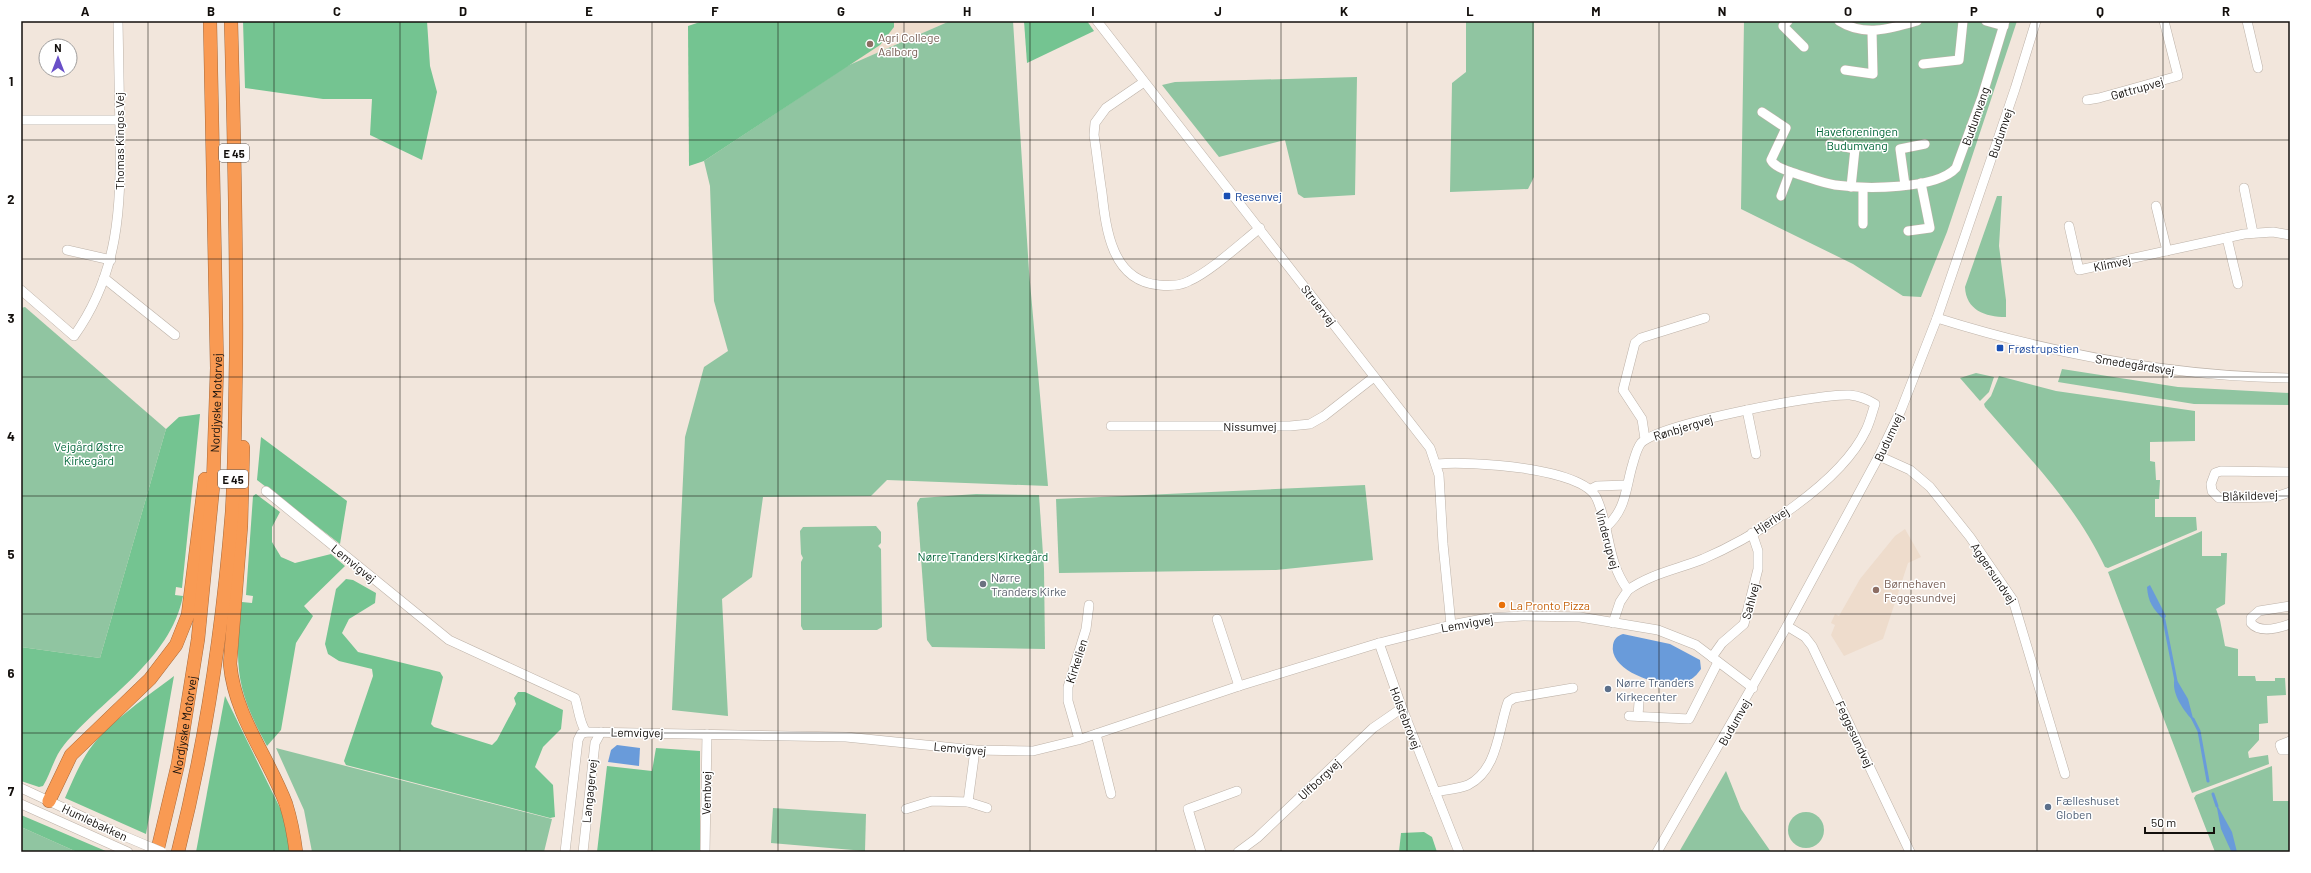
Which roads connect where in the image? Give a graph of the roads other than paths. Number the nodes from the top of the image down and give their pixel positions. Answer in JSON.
{"nodes":[{"id":1,"x":118,"y":21,"type":"edge"},
{"id":2,"x":210,"y":21,"type":"edge"},
{"id":3,"x":231,"y":21,"type":"edge"},
{"id":4,"x":1097,"y":21,"type":"edge"},
{"id":5,"x":1788,"y":21,"type":"edge"},
{"id":6,"x":1839,"y":21,"type":"edge"},
{"id":7,"x":1917,"y":21,"type":"edge"},
{"id":8,"x":1963,"y":21,"type":"edge"},
{"id":9,"x":1986,"y":21,"type":"edge"},
{"id":10,"x":2036,"y":21,"type":"edge"},
{"id":11,"x":2164,"y":21,"type":"edge"},
{"id":12,"x":2247,"y":21,"type":"edge"},
{"id":13,"x":2004,"y":24,"type":"edge"},
{"id":14,"x":1872,"y":31,"type":"junction"},
{"id":15,"x":1804,"y":46,"type":"dead end"},
{"id":16,"x":1923,"y":64,"type":"dead end"},
{"id":17,"x":2258,"y":68,"type":"dead end"},
{"id":18,"x":1845,"y":70,"type":"dead end"},
{"id":19,"x":1144,"y":82,"type":"junction"},
{"id":20,"x":2087,"y":100,"type":"dead end"},
{"id":21,"x":1762,"y":112,"type":"dead end"},
{"id":22,"x":21,"y":120,"type":"edge"},
{"id":23,"x":120,"y":120,"type":"junction"},
{"id":24,"x":1830,"y":144,"type":"dead end"},
{"id":25,"x":1925,"y":144,"type":"dead end"},
{"id":26,"x":1790,"y":172,"type":"junction"},
{"id":27,"x":1921,"y":183,"type":"junction"},
{"id":28,"x":1905,"y":186,"type":"junction"},
{"id":29,"x":1851,"y":187,"type":"junction"},
{"id":30,"x":1863,"y":188,"type":"junction"},
{"id":31,"x":2244,"y":188,"type":"dead end"},
{"id":32,"x":1781,"y":196,"type":"dead end"},
{"id":33,"x":2156,"y":206,"type":"dead end"},
{"id":34,"x":1863,"y":224,"type":"dead end"},
{"id":35,"x":2069,"y":226,"type":"dead end"},
{"id":36,"x":1260,"y":228,"type":"junction"},
{"id":37,"x":1908,"y":231,"type":"dead end"},
{"id":38,"x":2254,"y":233,"type":"junction"},
{"id":39,"x":2290,"y":235,"type":"edge"},
{"id":40,"x":2227,"y":238,"type":"junction"},
{"id":41,"x":67,"y":250,"type":"dead end"},
{"id":42,"x":2167,"y":251,"type":"junction"},
{"id":43,"x":110,"y":260,"type":"junction"},
{"id":44,"x":104,"y":278,"type":"junction"},
{"id":45,"x":2238,"y":284,"type":"dead end"},
{"id":46,"x":236,"y":286,"type":"junction"},
{"id":47,"x":22,"y":292,"type":"edge"},
{"id":48,"x":1705,"y":318,"type":"dead end"},
{"id":49,"x":1937,"y":318,"type":"junction"},
{"id":50,"x":175,"y":335,"type":"dead end"},
{"id":51,"x":217,"y":368,"type":"junction"},
{"id":52,"x":1374,"y":377,"type":"junction"},
{"id":53,"x":2290,"y":378,"type":"edge"},
{"id":54,"x":1876,"y":404,"type":"joint"},
{"id":55,"x":1747,"y":410,"type":"junction"},
{"id":56,"x":1111,"y":426,"type":"dead end"},
{"id":57,"x":1645,"y":439,"type":"junction"},
{"id":58,"x":1756,"y":454,"type":"dead end"},
{"id":59,"x":1879,"y":456,"type":"junction"},
{"id":60,"x":1437,"y":464,"type":"junction"},
{"id":61,"x":2290,"y":472,"type":"edge"},
{"id":62,"x":1627,"y":485,"type":"junction"},
{"id":63,"x":1591,"y":490,"type":"junction"},
{"id":64,"x":266,"y":491,"type":"dead end"},
{"id":65,"x":2290,"y":492,"type":"edge"},
{"id":66,"x":1605,"y":528,"type":"junction"},
{"id":67,"x":1752,"y":533,"type":"junction"},
{"id":68,"x":1628,"y":590,"type":"junction"},
{"id":69,"x":1089,"y":605,"type":"dead end"},
{"id":70,"x":2290,"y":606,"type":"edge"},
{"id":71,"x":1217,"y":619,"type":"dead end"},
{"id":72,"x":1613,"y":623,"type":"junction"},
{"id":73,"x":2290,"y":624,"type":"edge"},
{"id":74,"x":1452,"y":625,"type":"junction"},
{"id":75,"x":1787,"y":626,"type":"junction"},
{"id":76,"x":1379,"y":643,"type":"junction"},
{"id":77,"x":1715,"y":659,"type":"junction"},
{"id":78,"x":1239,"y":686,"type":"junction"},
{"id":79,"x":1573,"y":688,"type":"dead end"},
{"id":80,"x":1753,"y":688,"type":"junction"},
{"id":81,"x":1639,"y":702,"type":"dead end"},
{"id":82,"x":1402,"y":708,"type":"junction"},
{"id":83,"x":586,"y":732,"type":"junction"},
{"id":84,"x":601,"y":732,"type":"junction"},
{"id":85,"x":707,"y":734,"type":"junction"},
{"id":86,"x":1096,"y":734,"type":"junction"},
{"id":87,"x":1079,"y":739,"type":"junction"},
{"id":88,"x":2290,"y":741,"type":"edge"},
{"id":89,"x":975,"y":750,"type":"junction"},
{"id":90,"x":2290,"y":750,"type":"edge"},
{"id":91,"x":2065,"y":774,"type":"dead end"},
{"id":92,"x":21,"y":788,"type":"edge"},
{"id":93,"x":1237,"y":792,"type":"dead end"},
{"id":94,"x":1435,"y":792,"type":"junction"},
{"id":95,"x":1111,"y":794,"type":"dead end"},
{"id":96,"x":49,"y":801,"type":"junction"},
{"id":97,"x":968,"y":802,"type":"junction"},
{"id":98,"x":21,"y":804,"type":"edge"},
{"id":99,"x":987,"y":808,"type":"dead end"},
{"id":100,"x":906,"y":809,"type":"dead end"},
{"id":101,"x":44,"y":814,"type":"junction"},
{"id":102,"x":1676,"y":823,"type":"junction"},
{"id":103,"x":568,"y":836,"type":"junction"},
{"id":104,"x":125,"y":850,"type":"edge"},
{"id":105,"x":157,"y":852,"type":"edge"},
{"id":106,"x":162,"y":852,"type":"edge"},
{"id":107,"x":178,"y":852,"type":"edge"},
{"id":108,"x":296,"y":852,"type":"edge"},
{"id":109,"x":565,"y":852,"type":"edge"},
{"id":110,"x":570,"y":852,"type":"edge"},
{"id":111,"x":583,"y":852,"type":"edge"},
{"id":112,"x":705,"y":852,"type":"edge"},
{"id":113,"x":1201,"y":852,"type":"edge"},
{"id":114,"x":1238,"y":852,"type":"edge"},
{"id":115,"x":1460,"y":852,"type":"edge"},
{"id":116,"x":1657,"y":852,"type":"edge"},
{"id":117,"x":1663,"y":852,"type":"edge"},
{"id":118,"x":1910,"y":852,"type":"edge"}],
"edges":[{"from":1,"to":23,"type":"street","name":"Thomas Kingos Vej"},
{"from":2,"to":51,"type":"highway","name":"Nordjyske Motorvej","number":"E 45"},
{"from":3,"to":46,"type":"highway","name":"Nordjyske Motorvej","number":"E 45"},
{"from":4,"to":19,"type":"street","name":"Struervej"},
{"from":5,"to":15,"type":"street"},
{"from":6,"to":14,"type":"street"},
{"from":7,"to":14,"type":"street"},
{"from":8,"to":16,"type":"street"},
{"from":9,"to":13,"type":"street","name":"Budumvang"},
{"from":10,"to":49,"type":"street","name":"Budumvej"},
{"from":11,"to":20,"type":"street","name":"Gøttrupvej"},
{"from":12,"to":17,"type":"street"},
{"from":13,"to":27,"type":"street","name":"Budumvang"},
{"from":14,"to":18,"type":"street"},
{"from":19,"to":36,"type":"street","name":"Struervej"},
{"from":19,"to":36,"type":"street"},
{"from":21,"to":26,"type":"street","name":"Budumvang"},
{"from":22,"to":23,"type":"street"},
{"from":23,"to":43,"type":"street","name":"Thomas Kingos Vej"},
{"from":24,"to":29,"type":"street"},
{"from":25,"to":28,"type":"street"},
{"from":26,"to":29,"type":"street","name":"Budumvang"},
{"from":26,"to":32,"type":"street"},
{"from":27,"to":28,"type":"street","name":"Budumvang"},
{"from":27,"to":37,"type":"street"},
{"from":28,"to":30,"type":"street","name":"Budumvang"},
{"from":29,"to":30,"type":"street","name":"Budumvang"},
{"from":30,"to":34,"type":"street"},
{"from":31,"to":38,"type":"street"},
{"from":33,"to":42,"type":"street"},
{"from":35,"to":42,"type":"street","name":"Klimvej"},
{"from":36,"to":52,"type":"street","name":"Struervej"},
{"from":38,"to":39,"type":"street","name":"Klimvej"},
{"from":38,"to":40,"type":"street","name":"Klimvej"},
{"from":40,"to":42,"type":"street","name":"Klimvej"},
{"from":40,"to":45,"type":"street"},
{"from":41,"to":43,"type":"street"},
{"from":43,"to":44,"type":"street","name":"Thomas Kingos Vej"},
{"from":44,"to":47,"type":"street","name":"Thomas Kingos Vej"},
{"from":44,"to":50,"type":"street"},
{"from":46,"to":107,"type":"highway","name":"Nordjyske Motorvej","number":"E 45"},
{"from":46,"to":108,"type":"highway"},
{"from":48,"to":57,"type":"street"},
{"from":49,"to":53,"type":"street","name":"Smedegårdsvej"},
{"from":49,"to":59,"type":"street","name":"Budumvej"},
{"from":51,"to":96,"type":"highway"},
{"from":51,"to":105,"type":"highway","name":"Nordjyske Motorvej","number":"E 45"},
{"from":52,"to":56,"type":"street","name":"Nissumvej"},
{"from":52,"to":60,"type":"street","name":"Struervej"},
{"from":54,"to":55,"type":"street","name":"Rønbjergvej"},
{"from":54,"to":67,"type":"street","name":"Hjerlvej"},
{"from":55,"to":57,"type":"street","name":"Rønbjergvej"},
{"from":55,"to":58,"type":"street"},
{"from":57,"to":62,"type":"street","name":"Rønbjergvej"},
{"from":59,"to":75,"type":"street","name":"Budumvej"},
{"from":59,"to":91,"type":"street","name":"Aggersundvej"},
{"from":60,"to":63,"type":"street"},
{"from":60,"to":74,"type":"street","name":"Struervej"},
{"from":61,"to":65,"type":"street","name":"Blåkildevej"},
{"from":62,"to":63,"type":"street"},
{"from":62,"to":66,"type":"street","name":"Rønbjergvej"},
{"from":63,"to":66,"type":"street","name":"Vinderupvej"},
{"from":64,"to":83,"type":"street","name":"Lemvigvej"},
{"from":66,"to":68,"type":"street","name":"Vinderupvej"},
{"from":67,"to":68,"type":"street","name":"Hjerlvej"},
{"from":67,"to":77,"type":"street","name":"Sahlvej"},
{"from":68,"to":72,"type":"street"},
{"from":69,"to":87,"type":"street","name":"Kirkelien"},
{"from":70,"to":73,"type":"street"},
{"from":71,"to":78,"type":"street"},
{"from":72,"to":74,"type":"street","name":"Lemvigvej"},
{"from":72,"to":77,"type":"street","name":"Lemvigvej"},
{"from":74,"to":76,"type":"street","name":"Lemvigvej"},
{"from":75,"to":80,"type":"street","name":"Budumvej"},
{"from":75,"to":118,"type":"street","name":"Feggesundvej"},
{"from":76,"to":78,"type":"street","name":"Lemvigvej"},
{"from":76,"to":82,"type":"street","name":"Holstebrovej"},
{"from":77,"to":80,"type":"street","name":"Lemvigvej"},
{"from":77,"to":81,"type":"street"},
{"from":78,"to":86,"type":"street","name":"Lemvigvej"},
{"from":79,"to":94,"type":"street"},
{"from":80,"to":102,"type":"street","name":"Budumvej"},
{"from":82,"to":94,"type":"street","name":"Holstebrovej"},
{"from":82,"to":114,"type":"street","name":"Ulfborgvej"},
{"from":83,"to":84,"type":"street","name":"Lemvigvej"},
{"from":83,"to":103,"type":"street","name":"Langagervej"},
{"from":84,"to":85,"type":"street","name":"Lemvigvej"},
{"from":84,"to":111,"type":"street","name":"Langagervej"},
{"from":85,"to":89,"type":"street","name":"Lemvigvej"},
{"from":85,"to":112,"type":"street","name":"Vembvej"},
{"from":86,"to":87,"type":"street","name":"Lemvigvej"},
{"from":86,"to":95,"type":"street"},
{"from":87,"to":89,"type":"street","name":"Lemvigvej"},
{"from":88,"to":90,"type":"street"},
{"from":89,"to":97,"type":"street"},
{"from":92,"to":96,"type":"street","name":"Humlebakken"},
{"from":93,"to":113,"type":"street"},
{"from":94,"to":115,"type":"street","name":"Holstebrovej"},
{"from":96,"to":101,"type":"street","name":"Humlebakken"},
{"from":96,"to":106,"type":"street","name":"Humlebakken","bridge":true},
{"from":97,"to":99,"type":"street"},
{"from":97,"to":100,"type":"street"},
{"from":98,"to":101,"type":"street","name":"Humlebakken"},
{"from":101,"to":104,"type":"street","name":"Humlebakken"},
{"from":102,"to":116,"type":"street","name":"Budumvej"},
{"from":102,"to":117,"type":"street","name":"Budumvej"},
{"from":103,"to":109,"type":"street","name":"Langagervej"},
{"from":103,"to":110,"type":"street","name":"Langagervej"}]}
